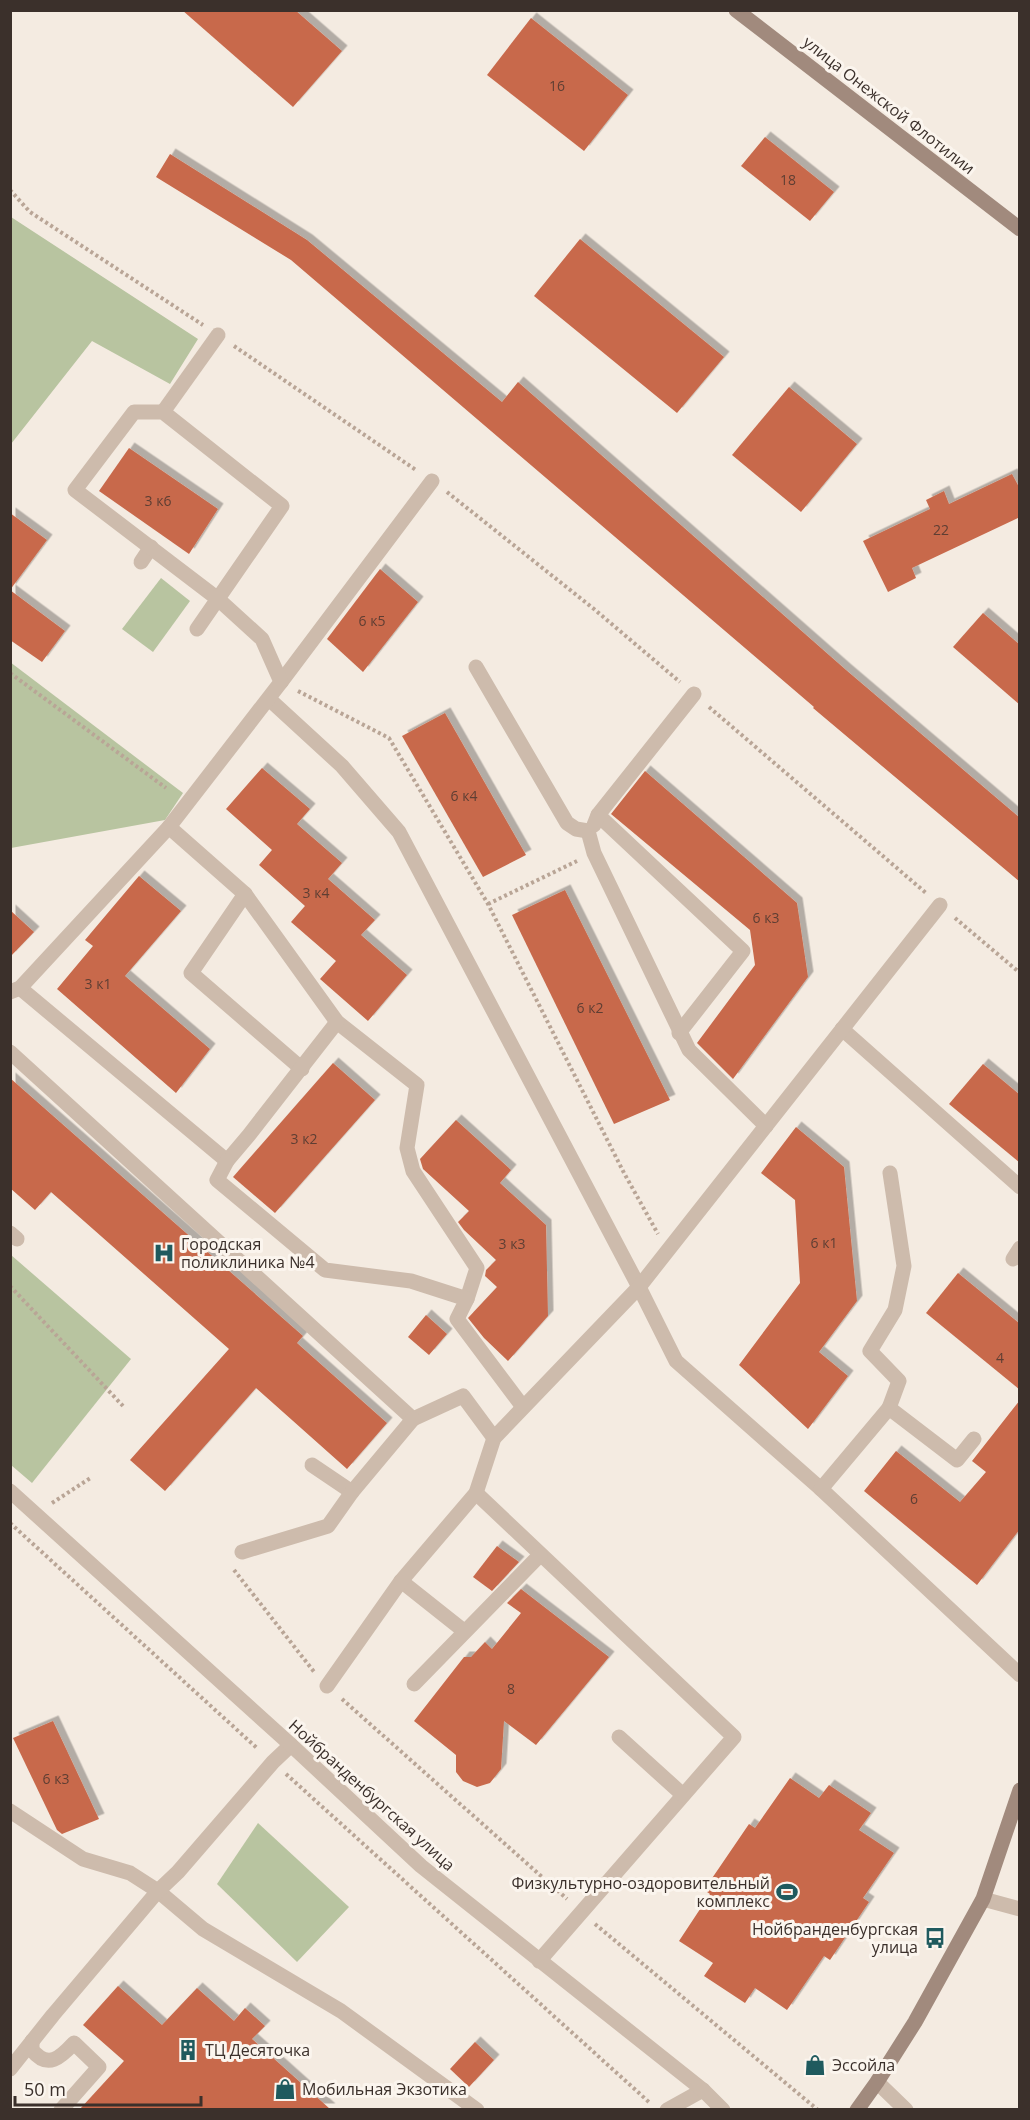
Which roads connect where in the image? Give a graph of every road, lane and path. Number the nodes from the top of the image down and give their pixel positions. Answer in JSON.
{"nodes":[{"id":1,"x":736,"y":10,"type":"edge"},
{"id":2,"x":10,"y":190,"type":"edge"},
{"id":3,"x":1020,"y":229,"type":"edge"},
{"id":4,"x":218,"y":334,"type":"junction"},
{"id":5,"x":163,"y":412,"type":"junction"},
{"id":6,"x":432,"y":481,"type":"junction"},
{"id":7,"x":152,"y":547,"type":"junction"},
{"id":8,"x":141,"y":562,"type":"dead end"},
{"id":9,"x":218,"y":599,"type":"junction"},
{"id":10,"x":197,"y":629,"type":"dead end"},
{"id":11,"x":476,"y":667,"type":"dead end"},
{"id":12,"x":10,"y":673,"type":"edge"},
{"id":13,"x":281,"y":682,"type":"junction"},
{"id":14,"x":694,"y":694,"type":"junction"},
{"id":15,"x":269,"y":699,"type":"junction"},
{"id":16,"x":166,"y":788,"type":"dead end"},
{"id":17,"x":598,"y":815,"type":"junction"},
{"id":18,"x":169,"y":827,"type":"junction"},
{"id":19,"x":588,"y":831,"type":"junction"},
{"id":20,"x":594,"y":853,"type":"junction"},
{"id":21,"x":245,"y":894,"type":"junction"},
{"id":22,"x":488,"y":904,"type":"junction"},
{"id":23,"x":940,"y":905,"type":"junction"},
{"id":24,"x":1020,"y":973,"type":"edge"},
{"id":25,"x":15,"y":990,"type":"edge"},
{"id":26,"x":337,"y":1022,"type":"junction"},
{"id":27,"x":842,"y":1029,"type":"junction"},
{"id":28,"x":680,"y":1033,"type":"junction"},
{"id":29,"x":10,"y":1052,"type":"edge"},
{"id":30,"x":302,"y":1069,"type":"junction"},
{"id":31,"x":766,"y":1126,"type":"junction"},
{"id":32,"x":227,"y":1161,"type":"junction"},
{"id":33,"x":890,"y":1173,"type":"dead end"},
{"id":34,"x":1020,"y":1187,"type":"edge"},
{"id":35,"x":667,"y":1251,"type":"junction"},
{"id":36,"x":10,"y":1286,"type":"edge"},
{"id":37,"x":639,"y":1287,"type":"junction"},
{"id":38,"x":467,"y":1299,"type":"junction"},
{"id":39,"x":123,"y":1406,"type":"dead end"},
{"id":40,"x":523,"y":1407,"type":"junction"},
{"id":41,"x":889,"y":1408,"type":"junction"},
{"id":42,"x":413,"y":1419,"type":"junction"},
{"id":43,"x":494,"y":1438,"type":"junction"},
{"id":44,"x":974,"y":1439,"type":"dead end"},
{"id":45,"x":312,"y":1465,"type":"dead end"},
{"id":46,"x":821,"y":1488,"type":"junction"},
{"id":47,"x":10,"y":1491,"type":"edge"},
{"id":48,"x":352,"y":1492,"type":"junction"},
{"id":49,"x":476,"y":1493,"type":"junction"},
{"id":50,"x":10,"y":1523,"type":"edge"},
{"id":51,"x":242,"y":1551,"type":"dead end"},
{"id":52,"x":540,"y":1555,"type":"junction"},
{"id":53,"x":228,"y":1563,"type":"dead end"},
{"id":54,"x":401,"y":1581,"type":"junction"},
{"id":55,"x":464,"y":1631,"type":"junction"},
{"id":56,"x":1020,"y":1675,"type":"edge"},
{"id":57,"x":414,"y":1684,"type":"dead end"},
{"id":58,"x":327,"y":1686,"type":"junction"},
{"id":59,"x":619,"y":1737,"type":"dead end"},
{"id":60,"x":291,"y":1745,"type":"junction"},
{"id":61,"x":273,"y":1762,"type":"junction"},
{"id":62,"x":1020,"y":1790,"type":"edge"},
{"id":63,"x":683,"y":1795,"type":"junction"},
{"id":64,"x":10,"y":1811,"type":"edge"},
{"id":65,"x":158,"y":1891,"type":"junction"},
{"id":66,"x":983,"y":1899,"type":"junction"},
{"id":67,"x":1020,"y":1909,"type":"edge"},
{"id":68,"x":581,"y":1912,"type":"junction"},
{"id":69,"x":539,"y":1961,"type":"junction"},
{"id":70,"x":32,"y":2041,"type":"junction"},
{"id":71,"x":10,"y":2068,"type":"edge"},
{"id":72,"x":877,"y":2082,"type":"junction"},
{"id":73,"x":703,"y":2090,"type":"junction"},
{"id":74,"x":61,"y":2109,"type":"edge"},
{"id":75,"x":477,"y":2109,"type":"edge"},
{"id":76,"x":657,"y":2109,"type":"edge"},
{"id":77,"x":667,"y":2109,"type":"edge"},
{"id":78,"x":723,"y":2109,"type":"edge"},
{"id":79,"x":818,"y":2109,"type":"edge"},
{"id":80,"x":857,"y":2109,"type":"edge"},
{"id":81,"x":906,"y":2109,"type":"edge"}],
"edges":[{"from":1,"to":3,"type":"main road","name":"улица Онежской Флотилии"},
{"from":2,"to":4,"type":"path"},
{"from":4,"to":5,"type":"street"},
{"from":4,"to":6,"type":"path"},
{"from":5,"to":7,"type":"street"},
{"from":5,"to":9,"type":"street"},
{"from":6,"to":13,"type":"street"},
{"from":6,"to":14,"type":"path"},
{"from":7,"to":8,"type":"street"},
{"from":7,"to":9,"type":"street"},
{"from":9,"to":10,"type":"street"},
{"from":9,"to":13,"type":"street"},
{"from":11,"to":19,"type":"street"},
{"from":12,"to":16,"type":"path"},
{"from":13,"to":15,"type":"street"},
{"from":13,"to":22,"type":"path"},
{"from":14,"to":17,"type":"street"},
{"from":14,"to":23,"type":"path"},
{"from":15,"to":18,"type":"street"},
{"from":15,"to":37,"type":"street"},
{"from":17,"to":19,"type":"street"},
{"from":17,"to":28,"type":"street"},
{"from":18,"to":21,"type":"street"},
{"from":18,"to":25,"type":"street"},
{"from":19,"to":20,"type":"street"},
{"from":20,"to":22,"type":"path"},
{"from":20,"to":28,"type":"street"},
{"from":21,"to":26,"type":"street"},
{"from":21,"to":30,"type":"street"},
{"from":22,"to":35,"type":"path"},
{"from":23,"to":24,"type":"path"},
{"from":23,"to":27,"type":"street"},
{"from":25,"to":32,"type":"street"},
{"from":26,"to":30,"type":"street"},
{"from":26,"to":38,"type":"street"},
{"from":27,"to":31,"type":"street"},
{"from":27,"to":34,"type":"street"},
{"from":28,"to":31,"type":"street"},
{"from":29,"to":42,"type":"street"},
{"from":30,"to":32,"type":"street"},
{"from":31,"to":35,"type":"street"},
{"from":32,"to":38,"type":"street"},
{"from":33,"to":41,"type":"street"},
{"from":35,"to":37,"type":"street"},
{"from":36,"to":39,"type":"path"},
{"from":37,"to":40,"type":"street"},
{"from":37,"to":46,"type":"street"},
{"from":38,"to":40,"type":"street"},
{"from":40,"to":43,"type":"street"},
{"from":41,"to":44,"type":"street"},
{"from":41,"to":46,"type":"street"},
{"from":42,"to":43,"type":"street"},
{"from":42,"to":48,"type":"street"},
{"from":43,"to":49,"type":"street"},
{"from":45,"to":48,"type":"street"},
{"from":46,"to":56,"type":"street"},
{"from":47,"to":60,"type":"street","name":"Нойбранденбургская улица"},
{"from":48,"to":51,"type":"street"},
{"from":49,"to":52,"type":"street"},
{"from":49,"to":54,"type":"street"},
{"from":50,"to":61,"type":"path"},
{"from":52,"to":55,"type":"street"},
{"from":52,"to":63,"type":"street"},
{"from":53,"to":58,"type":"path"},
{"from":54,"to":55,"type":"street"},
{"from":54,"to":58,"type":"street"},
{"from":55,"to":57,"type":"street"},
{"from":58,"to":68,"type":"path"},
{"from":59,"to":63,"type":"street"},
{"from":60,"to":61,"type":"street"},
{"from":60,"to":69,"type":"street","name":"Нойбранденбургская улица"},
{"from":61,"to":65,"type":"street"},
{"from":61,"to":76,"type":"path"},
{"from":62,"to":66,"type":"main road"},
{"from":63,"to":68,"type":"street"},
{"from":64,"to":65,"type":"street"},
{"from":65,"to":70,"type":"street"},
{"from":65,"to":75,"type":"street"},
{"from":66,"to":67,"type":"street"},
{"from":66,"to":72,"type":"main road"},
{"from":68,"to":69,"type":"street"},
{"from":68,"to":79,"type":"path"},
{"from":69,"to":73,"type":"street","name":"Нойбранденбургская улица"},
{"from":70,"to":71,"type":"street"},
{"from":70,"to":74,"type":"street"},
{"from":72,"to":80,"type":"main road"},
{"from":72,"to":81,"type":"street"},
{"from":73,"to":77,"type":"street"},
{"from":73,"to":78,"type":"street","name":"Нойбранденбургская улица"}]}
